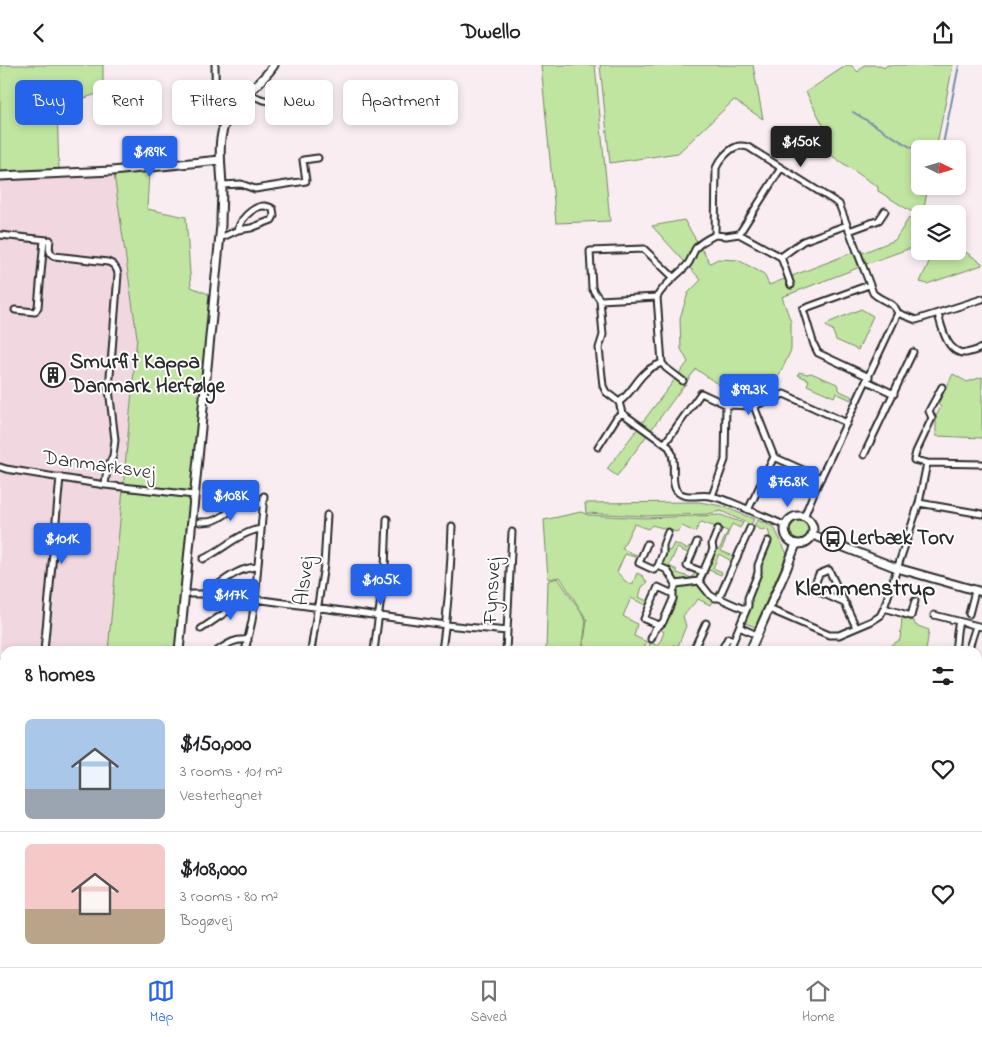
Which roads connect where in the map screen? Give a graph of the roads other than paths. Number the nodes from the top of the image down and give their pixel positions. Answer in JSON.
{"nodes":[{"id":1,"x":215,"y":65,"type":"edge"},
{"id":2,"x":270,"y":66,"type":"edge"},
{"id":3,"x":215,"y":80,"type":"edge"},
{"id":4,"x":255,"y":84,"type":"edge"},
{"id":5,"x":224,"y":125,"type":"edge"},
{"id":6,"x":318,"y":158,"type":"dead end"},
{"id":7,"x":220,"y":160,"type":"junction"},
{"id":8,"x":781,"y":168,"type":"junction"},
{"id":9,"x":0,"y":176,"type":"edge"},
{"id":10,"x":222,"y":185,"type":"junction"},
{"id":11,"x":885,"y":211,"type":"dead end"},
{"id":12,"x":848,"y":228,"type":"junction"},
{"id":13,"x":238,"y":230,"type":"junction"},
{"id":14,"x":738,"y":234,"type":"junction"},
{"id":15,"x":0,"y":235,"type":"edge"},
{"id":16,"x":715,"y":235,"type":"junction"},
{"id":17,"x":220,"y":237,"type":"junction"},
{"id":18,"x":48,"y":240,"type":"junction"},
{"id":19,"x":584,"y":251,"type":"dead end"},
{"id":20,"x":590,"y":251,"type":"junction"},
{"id":21,"x":781,"y":257,"type":"junction"},
{"id":22,"x":673,"y":277,"type":"junction"},
{"id":23,"x":791,"y":285,"type":"dead end"},
{"id":24,"x":869,"y":285,"type":"junction"},
{"id":25,"x":657,"y":297,"type":"junction"},
{"id":26,"x":982,"y":299,"type":"edge"},
{"id":27,"x":600,"y":300,"type":"junction"},
{"id":28,"x":15,"y":310,"type":"dead end"},
{"id":29,"x":898,"y":313,"type":"junction"},
{"id":30,"x":938,"y":314,"type":"junction"},
{"id":31,"x":982,"y":348,"type":"edge"},
{"id":32,"x":913,"y":352,"type":"dead end"},
{"id":33,"x":662,"y":363,"type":"junction"},
{"id":34,"x":868,"y":379,"type":"junction"},
{"id":35,"x":683,"y":381,"type":"dead end"},
{"id":36,"x":942,"y":387,"type":"dead end"},
{"id":37,"x":894,"y":394,"type":"junction"},
{"id":38,"x":619,"y":402,"type":"junction"},
{"id":39,"x":726,"y":405,"type":"junction"},
{"id":40,"x":754,"y":406,"type":"junction"},
{"id":41,"x":622,"y":413,"type":"junction"},
{"id":42,"x":847,"y":423,"type":"junction"},
{"id":43,"x":665,"y":443,"type":"junction"},
{"id":44,"x":598,"y":447,"type":"dead end"},
{"id":45,"x":864,"y":455,"type":"dead end"},
{"id":46,"x":774,"y":457,"type":"junction"},
{"id":47,"x":926,"y":463,"type":"junction"},
{"id":48,"x":982,"y":464,"type":"edge"},
{"id":49,"x":0,"y":467,"type":"edge"},
{"id":50,"x":60,"y":477,"type":"junction"},
{"id":51,"x":821,"y":478,"type":"junction"},
{"id":52,"x":105,"y":485,"type":"junction"},
{"id":53,"x":194,"y":495,"type":"junction"},
{"id":54,"x":264,"y":496,"type":"dead end"},
{"id":55,"x":712,"y":496,"type":"junction"},
{"id":56,"x":919,"y":503,"type":"junction"},
{"id":57,"x":263,"y":504,"type":"junction"},
{"id":58,"x":748,"y":510,"type":"junction"},
{"id":59,"x":982,"y":514,"type":"edge"},
{"id":60,"x":327,"y":515,"type":"dead end"},
{"id":61,"x":804,"y":517,"type":"junction"},
{"id":62,"x":388,"y":519,"type":"dead end"},
{"id":63,"x":200,"y":521,"type":"dead end"},
{"id":64,"x":452,"y":526,"type":"dead end"},
{"id":65,"x":786,"y":526,"type":"junction"},
{"id":66,"x":750,"y":528,"type":"dead end"},
{"id":67,"x":261,"y":529,"type":"junction"},
{"id":68,"x":718,"y":529,"type":"dead end"},
{"id":69,"x":512,"y":532,"type":"dead end"},
{"id":70,"x":668,"y":532,"type":"dead end"},
{"id":71,"x":812,"y":535,"type":"junction"},
{"id":72,"x":768,"y":541,"type":"dead end"},
{"id":73,"x":697,"y":542,"type":"dead end"},
{"id":74,"x":647,"y":544,"type":"dead end"},
{"id":75,"x":796,"y":544,"type":"junction"},
{"id":76,"x":202,"y":559,"type":"dead end"},
{"id":77,"x":257,"y":567,"type":"junction"},
{"id":78,"x":658,"y":567,"type":"junction"},
{"id":79,"x":897,"y":568,"type":"junction"},
{"id":80,"x":703,"y":572,"type":"junction"},
{"id":81,"x":699,"y":581,"type":"junction"},
{"id":82,"x":676,"y":584,"type":"junction"},
{"id":83,"x":979,"y":591,"type":"edge"},
{"id":84,"x":191,"y":594,"type":"dead end"},
{"id":85,"x":673,"y":594,"type":"junction"},
{"id":86,"x":719,"y":598,"type":"junction"},
{"id":87,"x":254,"y":599,"type":"junction"},
{"id":88,"x":915,"y":601,"type":"dead end"},
{"id":89,"x":846,"y":604,"type":"junction"},
{"id":90,"x":318,"y":607,"type":"junction"},
{"id":91,"x":884,"y":608,"type":"junction"},
{"id":92,"x":769,"y":609,"type":"junction"},
{"id":93,"x":746,"y":610,"type":"junction"},
{"id":94,"x":934,"y":615,"type":"dead end"},
{"id":95,"x":969,"y":615,"type":"dead end"},
{"id":96,"x":379,"y":616,"type":"junction"},
{"id":97,"x":959,"y":622,"type":"junction"},
{"id":98,"x":706,"y":623,"type":"dead end"},
{"id":99,"x":446,"y":625,"type":"junction"},
{"id":100,"x":659,"y":625,"type":"junction"},
{"id":101,"x":976,"y":626,"type":"junction"},
{"id":102,"x":739,"y":627,"type":"junction"},
{"id":103,"x":856,"y":627,"type":"junction"},
{"id":104,"x":982,"y":627,"type":"edge"},
{"id":105,"x":201,"y":629,"type":"dead end"},
{"id":106,"x":507,"y":631,"type":"junction"},
{"id":107,"x":757,"y":635,"type":"junction"},
{"id":108,"x":651,"y":639,"type":"dead end"},
{"id":109,"x":248,"y":640,"type":"junction"},
{"id":110,"x":734,"y":640,"type":"junction"},
{"id":111,"x":44,"y":646,"type":"edge"},
{"id":112,"x":179,"y":646,"type":"edge"},
{"id":113,"x":224,"y":646,"type":"edge"},
{"id":114,"x":247,"y":646,"type":"edge"},
{"id":115,"x":312,"y":646,"type":"edge"},
{"id":116,"x":375,"y":646,"type":"edge"},
{"id":117,"x":443,"y":646,"type":"edge"},
{"id":118,"x":506,"y":646,"type":"edge"},
{"id":119,"x":695,"y":646,"type":"edge"},
{"id":120,"x":724,"y":646,"type":"edge"},
{"id":121,"x":731,"y":646,"type":"edge"},
{"id":122,"x":752,"y":646,"type":"edge"},
{"id":123,"x":956,"y":646,"type":"edge"},
{"id":124,"x":970,"y":646,"type":"edge"}],
"edges":[{"from":1,"to":3,"type":"street"},
{"from":2,"to":4,"type":"street"},
{"from":5,"to":7,"type":"street"},
{"from":6,"to":10,"type":"street"},
{"from":7,"to":9,"type":"street"},
{"from":7,"to":10,"type":"street"},
{"from":8,"to":12,"type":"street"},
{"from":8,"to":14,"type":"street"},
{"from":8,"to":16,"type":"street"},
{"from":10,"to":17,"type":"street"},
{"from":11,"to":12,"type":"street"},
{"from":12,"to":21,"type":"street"},
{"from":12,"to":24,"type":"street"},
{"from":13,"to":13,"type":"street"},
{"from":13,"to":17,"type":"street"},
{"from":14,"to":16,"type":"street"},
{"from":14,"to":21,"type":"street"},
{"from":15,"to":18,"type":"street"},
{"from":16,"to":22,"type":"street"},
{"from":17,"to":53,"type":"street"},
{"from":18,"to":28,"type":"street"},
{"from":18,"to":52,"type":"street"},
{"from":19,"to":20,"type":"street"},
{"from":20,"to":22,"type":"street"},
{"from":20,"to":27,"type":"street"},
{"from":21,"to":23,"type":"street"},
{"from":22,"to":25,"type":"street"},
{"from":24,"to":29,"type":"street"},
{"from":24,"to":34,"type":"street"},
{"from":25,"to":27,"type":"street"},
{"from":25,"to":33,"type":"street"},
{"from":26,"to":30,"type":"street"},
{"from":27,"to":38,"type":"street"},
{"from":29,"to":30,"type":"street"},
{"from":29,"to":34,"type":"street"},
{"from":30,"to":31,"type":"street"},
{"from":32,"to":37,"type":"street"},
{"from":33,"to":35,"type":"street"},
{"from":33,"to":38,"type":"street"},
{"from":34,"to":37,"type":"street"},
{"from":34,"to":42,"type":"street"},
{"from":36,"to":47,"type":"street"},
{"from":37,"to":45,"type":"street"},
{"from":38,"to":41,"type":"street"},
{"from":39,"to":40,"type":"street"},
{"from":39,"to":43,"type":"street"},
{"from":39,"to":55,"type":"street"},
{"from":40,"to":42,"type":"street"},
{"from":40,"to":46,"type":"street"},
{"from":41,"to":43,"type":"street"},
{"from":41,"to":44,"type":"street"},
{"from":42,"to":51,"type":"street"},
{"from":43,"to":55,"type":"street"},
{"from":46,"to":51,"type":"street"},
{"from":46,"to":58,"type":"street"},
{"from":47,"to":48,"type":"street"},
{"from":47,"to":56,"type":"street"},
{"from":49,"to":50,"type":"street","name":"Danmarksvej"},
{"from":50,"to":52,"type":"street","name":"Danmarksvej"},
{"from":50,"to":111,"type":"street"},
{"from":51,"to":61,"type":"street"},
{"from":52,"to":53,"type":"street","name":"Danmarksvej"},
{"from":53,"to":112,"type":"street"},
{"from":54,"to":57,"type":"street"},
{"from":55,"to":58,"type":"street"},
{"from":56,"to":59,"type":"street"},
{"from":56,"to":79,"type":"street"},
{"from":57,"to":63,"type":"street"},
{"from":57,"to":67,"type":"street"},
{"from":58,"to":65,"type":"street"},
{"from":60,"to":90,"type":"street","name":"Alsvej"},
{"from":61,"to":65,"type":"street"},
{"from":61,"to":71,"type":"street"},
{"from":62,"to":96,"type":"street"},
{"from":64,"to":99,"type":"street"},
{"from":65,"to":75,"type":"street"},
{"from":66,"to":86,"type":"street"},
{"from":67,"to":76,"type":"street"},
{"from":67,"to":77,"type":"street"},
{"from":68,"to":80,"type":"street"},
{"from":69,"to":106,"type":"street","name":"Fynsvej"},
{"from":70,"to":78,"type":"street"},
{"from":71,"to":75,"type":"street"},
{"from":71,"to":79,"type":"street"},
{"from":72,"to":93,"type":"street"},
{"from":73,"to":80,"type":"street"},
{"from":74,"to":78,"type":"street"},
{"from":75,"to":92,"type":"street"},
{"from":77,"to":84,"type":"street"},
{"from":77,"to":87,"type":"street"},
{"from":78,"to":82,"type":"street"},
{"from":79,"to":83,"type":"street"},
{"from":79,"to":91,"type":"street"},
{"from":80,"to":81,"type":"street"},
{"from":81,"to":82,"type":"street"},
{"from":81,"to":86,"type":"street"},
{"from":82,"to":85,"type":"street"},
{"from":83,"to":95,"type":"street"},
{"from":85,"to":100,"type":"street"},
{"from":85,"to":100,"type":"street"},
{"from":86,"to":93,"type":"street"},
{"from":87,"to":90,"type":"street"},
{"from":87,"to":105,"type":"street"},
{"from":87,"to":109,"type":"street"},
{"from":88,"to":91,"type":"street"},
{"from":89,"to":89,"type":"street"},
{"from":89,"to":103,"type":"street"},
{"from":90,"to":96,"type":"street"},
{"from":90,"to":115,"type":"street","name":"Alsvej"},
{"from":91,"to":103,"type":"street"},
{"from":92,"to":103,"type":"street"},
{"from":92,"to":107,"type":"street"},
{"from":93,"to":102,"type":"street"},
{"from":94,"to":97,"type":"street"},
{"from":96,"to":99,"type":"street"},
{"from":96,"to":116,"type":"street"},
{"from":97,"to":101,"type":"street"},
{"from":97,"to":123,"type":"street"},
{"from":98,"to":119,"type":"street"},
{"from":99,"to":106,"type":"street"},
{"from":99,"to":117,"type":"street"},
{"from":100,"to":108,"type":"street"},
{"from":101,"to":104,"type":"street"},
{"from":101,"to":124,"type":"street"},
{"from":102,"to":107,"type":"street"},
{"from":102,"to":110,"type":"street"},
{"from":106,"to":118,"type":"street","name":"Fynsvej"},
{"from":107,"to":122,"type":"street"},
{"from":109,"to":113,"type":"street"},
{"from":109,"to":114,"type":"street"},
{"from":110,"to":120,"type":"street"},
{"from":110,"to":121,"type":"street"}]}
